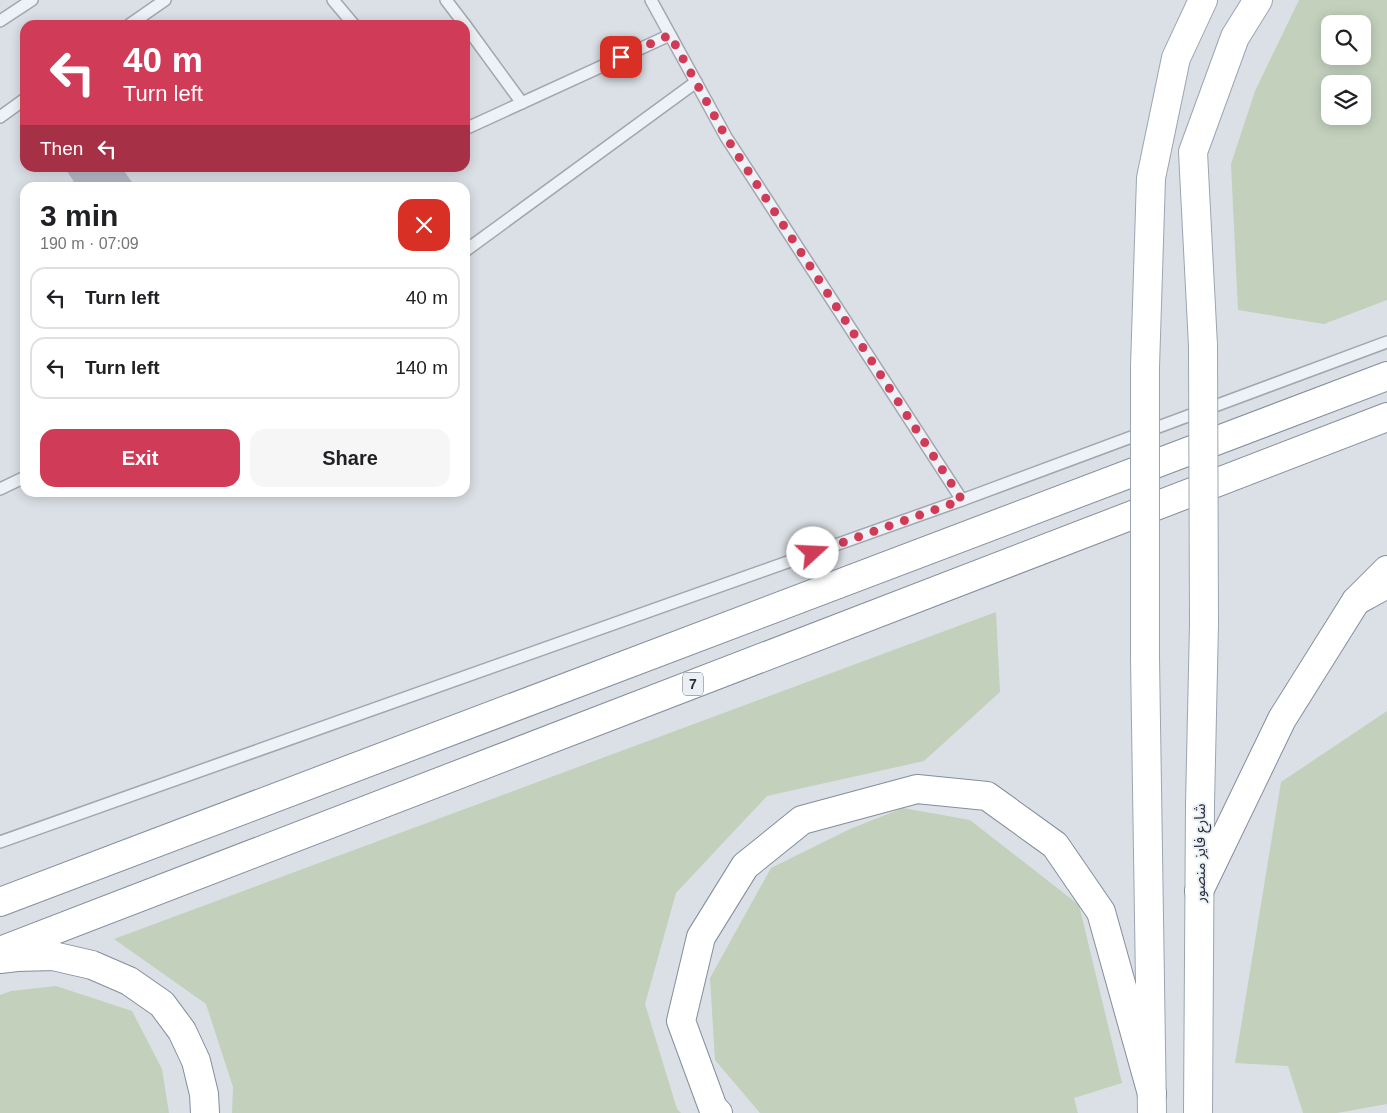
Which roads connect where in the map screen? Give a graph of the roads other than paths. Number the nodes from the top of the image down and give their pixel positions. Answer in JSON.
{"nodes":[{"id":1,"x":32,"y":0,"type":"edge"},
{"id":2,"x":164,"y":0,"type":"edge"},
{"id":3,"x":333,"y":0,"type":"edge"},
{"id":4,"x":446,"y":0,"type":"edge"},
{"id":5,"x":651,"y":0,"type":"edge"},
{"id":6,"x":1203,"y":0,"type":"edge"},
{"id":7,"x":1258,"y":0,"type":"edge"},
{"id":8,"x":137,"y":20,"type":"edge"},
{"id":9,"x":350,"y":20,"type":"edge"},
{"id":10,"x":461,"y":20,"type":"edge"},
{"id":11,"x":0,"y":21,"type":"edge"},
{"id":12,"x":470,"y":32,"type":"edge"},
{"id":13,"x":670,"y":35,"type":"junction"},
{"id":14,"x":696,"y":82,"type":"junction"},
{"id":15,"x":20,"y":103,"type":"edge"},
{"id":16,"x":522,"y":103,"type":"junction"},
{"id":17,"x":0,"y":117,"type":"edge"},
{"id":18,"x":470,"y":127,"type":"edge"},
{"id":19,"x":470,"y":247,"type":"edge"},
{"id":20,"x":1387,"y":342,"type":"edge"},
{"id":21,"x":1387,"y":376,"type":"edge"},
{"id":22,"x":1387,"y":417,"type":"edge"},
{"id":23,"x":20,"y":479,"type":"edge"},
{"id":24,"x":0,"y":488,"type":"edge"},
{"id":25,"x":962,"y":500,"type":"junction"},
{"id":26,"x":1387,"y":570,"type":"edge"},
{"id":27,"x":1387,"y":584,"type":"edge"},
{"id":28,"x":1356,"y":601,"type":"junction"},
{"id":29,"x":0,"y":842,"type":"edge"},
{"id":30,"x":1199,"y":892,"type":"junction"},
{"id":31,"x":0,"y":902,"type":"edge"},
{"id":32,"x":0,"y":951,"type":"edge"},
{"id":33,"x":0,"y":958,"type":"edge"},
{"id":34,"x":1152,"y":1104,"type":"edge"},
{"id":35,"x":205,"y":1113,"type":"edge"},
{"id":36,"x":718,"y":1113,"type":"edge"},
{"id":37,"x":1198,"y":1113,"type":"edge"}],
"edges":[{"from":1,"to":11,"type":"lane"},
{"from":2,"to":8,"type":"lane"},
{"from":3,"to":9,"type":"lane"},
{"from":4,"to":10,"type":"lane"},
{"from":5,"to":13,"type":"lane"},
{"from":6,"to":34,"type":"main road","bridge":true},
{"from":7,"to":30,"type":"main road","name":"شارع فايز منصور","bridge":true},
{"from":12,"to":16,"type":"lane"},
{"from":13,"to":14,"type":"lane"},
{"from":13,"to":16,"type":"lane"},
{"from":14,"to":19,"type":"lane"},
{"from":14,"to":25,"type":"lane"},
{"from":15,"to":17,"type":"lane"},
{"from":16,"to":18,"type":"lane"},
{"from":20,"to":25,"type":"lane"},
{"from":21,"to":31,"type":"main road"},
{"from":22,"to":32,"type":"main road","number":"7"},
{"from":23,"to":24,"type":"lane"},
{"from":25,"to":29,"type":"lane"},
{"from":26,"to":28,"type":"main road"},
{"from":27,"to":28,"type":"main road"},
{"from":28,"to":30,"type":"main road"},
{"from":30,"to":37,"type":"main road","name":"شارع فايز منصور"},
{"from":33,"to":35,"type":"main road"},
{"from":34,"to":36,"type":"main road"}]}
